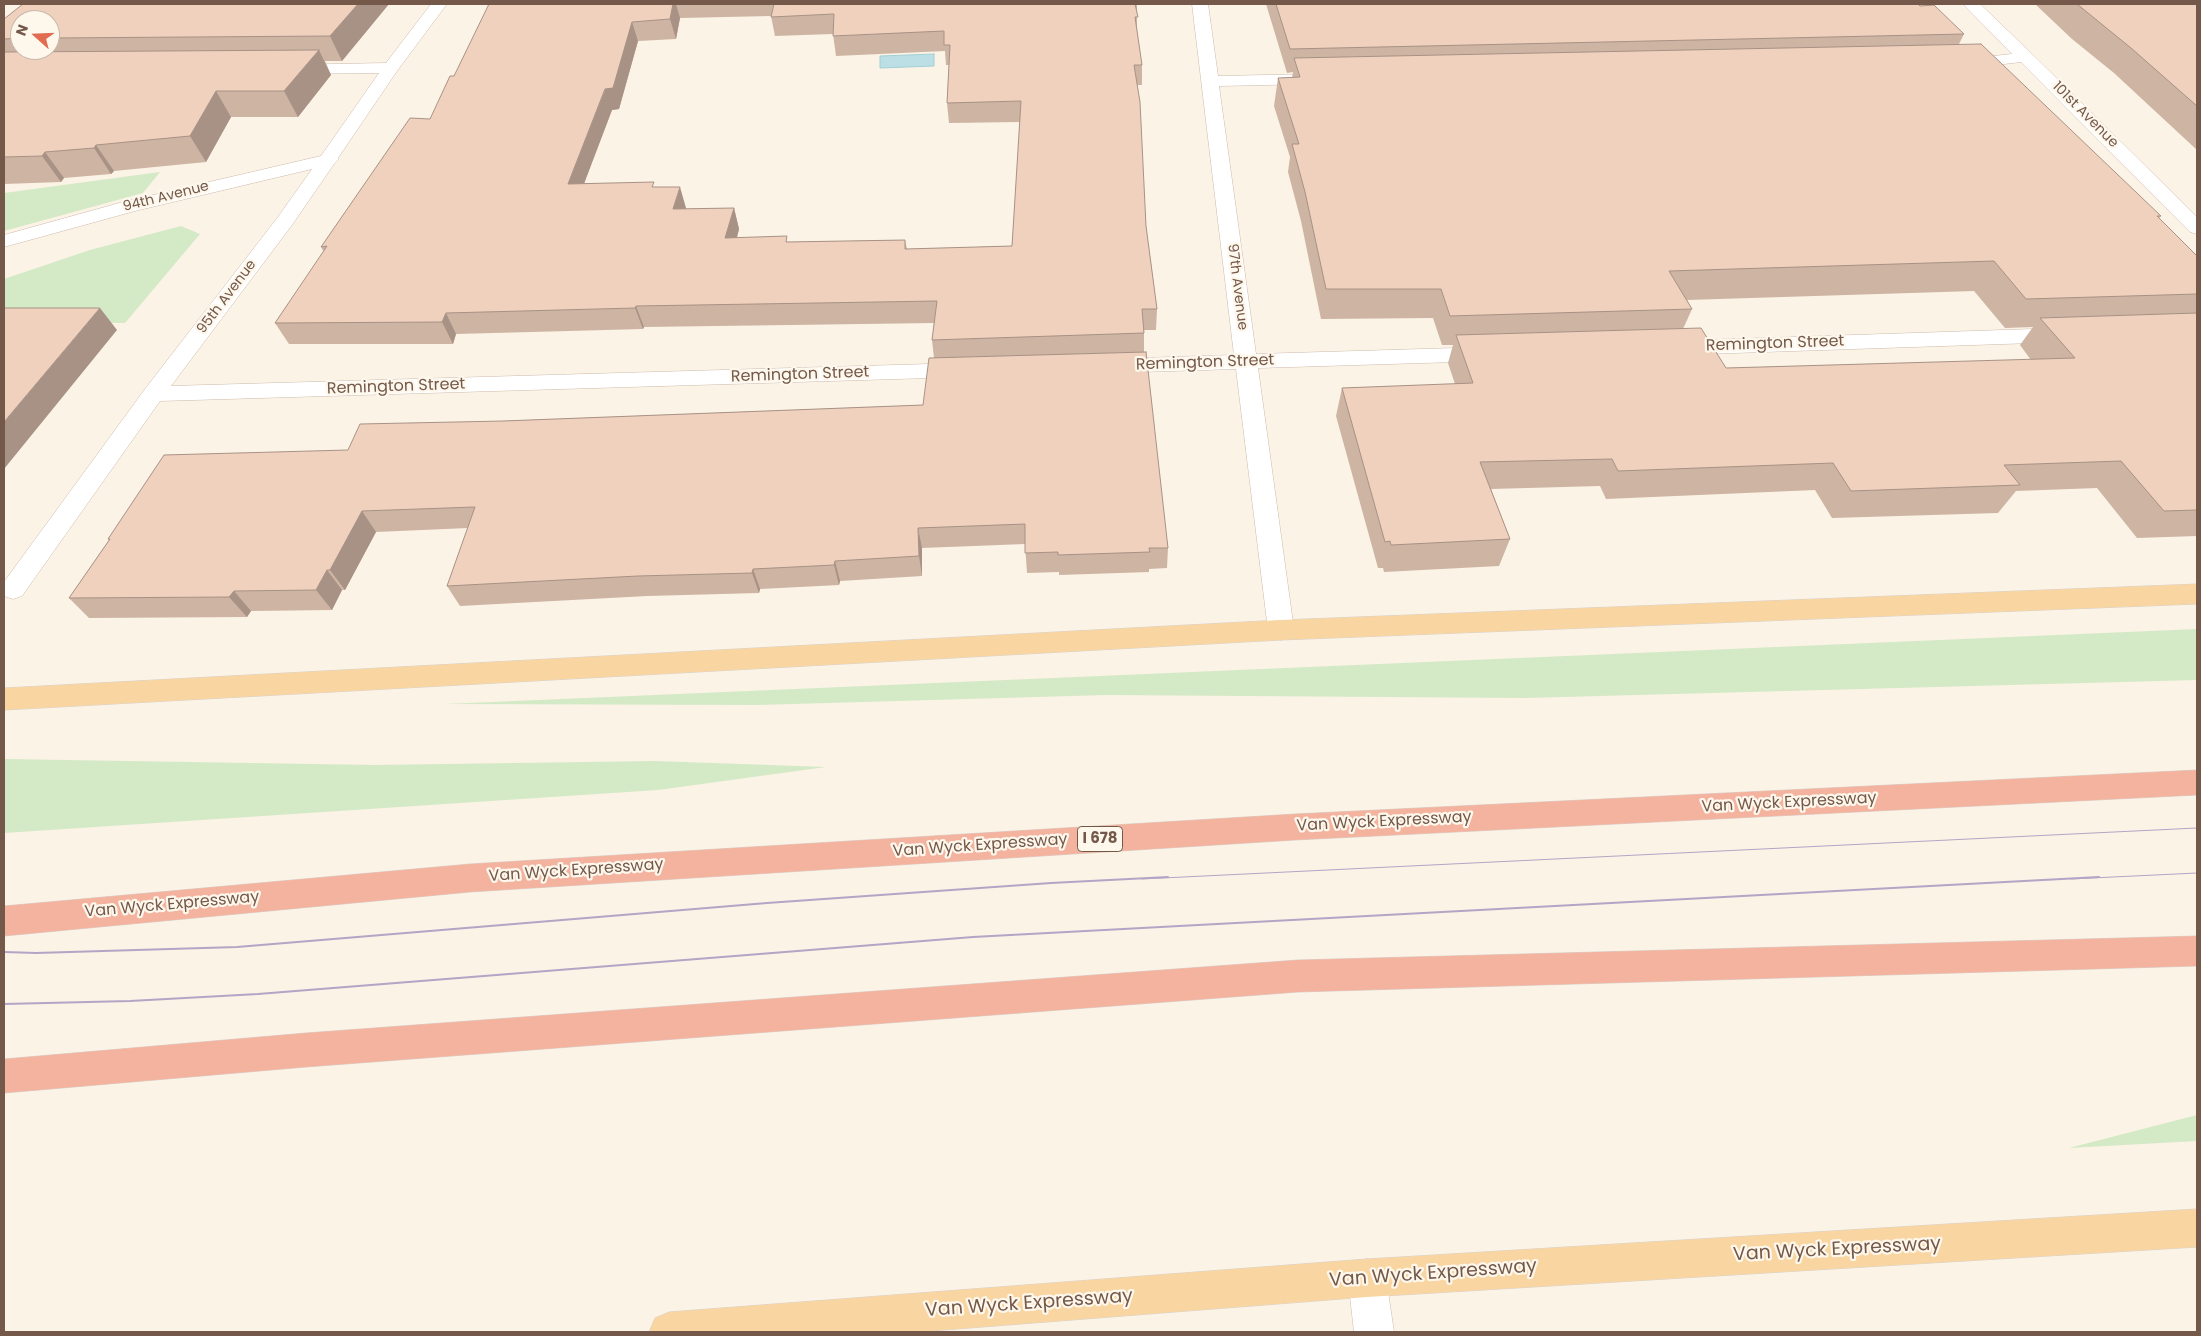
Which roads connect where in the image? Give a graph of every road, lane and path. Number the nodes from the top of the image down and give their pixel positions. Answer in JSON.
{"nodes":[{"id":1,"x":439,"y":4,"type":"edge"},
{"id":2,"x":1200,"y":4,"type":"edge"},
{"id":3,"x":1971,"y":4,"type":"edge"},
{"id":4,"x":2025,"y":57,"type":"junction"},
{"id":5,"x":1945,"y":65,"type":"edge"},
{"id":6,"x":391,"y":68,"type":"junction"},
{"id":7,"x":270,"y":69,"type":"edge"},
{"id":8,"x":1326,"y":78,"type":"edge"},
{"id":9,"x":1210,"y":81,"type":"junction"},
{"id":10,"x":330,"y":158,"type":"junction"},
{"id":11,"x":2197,"y":228,"type":"edge"},
{"id":12,"x":4,"y":241,"type":"edge"},
{"id":13,"x":2088,"y":334,"type":"edge"},
{"id":14,"x":1652,"y":348,"type":"edge"},
{"id":15,"x":1513,"y":353,"type":"edge"},
{"id":16,"x":1246,"y":361,"type":"junction"},
{"id":17,"x":1092,"y":366,"type":"edge"},
{"id":18,"x":983,"y":369,"type":"edge"},
{"id":19,"x":153,"y":394,"type":"junction"},
{"id":20,"x":13,"y":588,"type":"dead end"},
{"id":21,"x":2197,"y":594,"type":"edge"},
{"id":22,"x":1280,"y":630,"type":"junction"},
{"id":23,"x":4,"y":699,"type":"edge"},
{"id":24,"x":2197,"y":782,"type":"edge"},
{"id":25,"x":4,"y":921,"type":"edge"},
{"id":26,"x":2197,"y":951,"type":"edge"},
{"id":27,"x":4,"y":1076,"type":"edge"},
{"id":28,"x":2197,"y":1228,"type":"edge"},
{"id":29,"x":1367,"y":1278,"type":"junction"},
{"id":30,"x":669,"y":1332,"type":"edge"},
{"id":31,"x":1374,"y":1332,"type":"edge"}],
"edges":[{"from":1,"to":6,"type":"street","name":"95th Avenue"},
{"from":2,"to":9,"type":"street","name":"97th Avenue"},
{"from":3,"to":4,"type":"street","name":"101st Avenue"},
{"from":4,"to":5,"type":"street"},
{"from":4,"to":11,"type":"street","name":"101st Avenue"},
{"from":6,"to":7,"type":"street"},
{"from":6,"to":10,"type":"street","name":"95th Avenue"},
{"from":8,"to":9,"type":"street"},
{"from":9,"to":16,"type":"street","name":"97th Avenue"},
{"from":10,"to":12,"type":"street","name":"94th Avenue"},
{"from":10,"to":19,"type":"street","name":"95th Avenue"},
{"from":13,"to":14,"type":"street","name":"Remington Street"},
{"from":15,"to":16,"type":"street","name":"Remington Street"},
{"from":16,"to":17,"type":"street","name":"Remington Street"},
{"from":16,"to":22,"type":"street","name":"97th Avenue"},
{"from":18,"to":19,"type":"street","name":"Remington Street"},
{"from":19,"to":20,"type":"street","name":"95th Avenue"},
{"from":21,"to":22,"type":"main road"},
{"from":22,"to":23,"type":"main road"},
{"from":24,"to":25,"type":"highway","name":"Van Wyck Expressway","number":"I 678"},
{"from":26,"to":27,"type":"highway"},
{"from":28,"to":29,"type":"main road","name":"Van Wyck Expressway"},
{"from":29,"to":30,"type":"main road","name":"Van Wyck Expressway"},
{"from":29,"to":31,"type":"street"}]}
